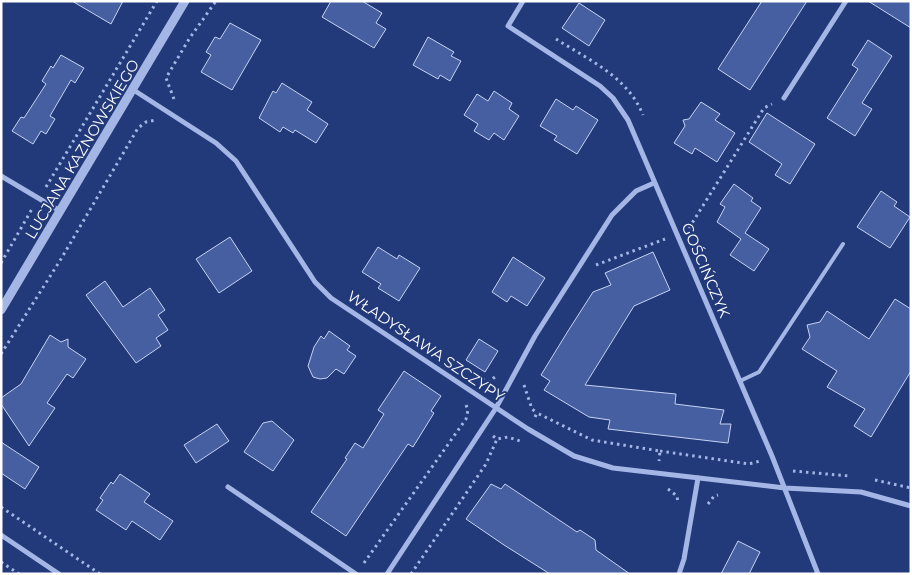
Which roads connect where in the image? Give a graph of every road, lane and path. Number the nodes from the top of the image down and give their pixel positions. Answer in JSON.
{"nodes":[{"id":1,"x":157,"y":1,"type":"edge"},
{"id":2,"x":185,"y":1,"type":"edge"},
{"id":3,"x":216,"y":1,"type":"edge"},
{"id":4,"x":524,"y":1,"type":"edge"},
{"id":5,"x":846,"y":1,"type":"edge"},
{"id":6,"x":132,"y":89,"type":"junction"},
{"id":7,"x":171,"y":90,"type":"junction"},
{"id":8,"x":784,"y":98,"type":"joint"},
{"id":9,"x":182,"y":104,"type":"dead end"},
{"id":10,"x":162,"y":108,"type":"junction"},
{"id":11,"x":1,"y":176,"type":"edge"},
{"id":12,"x":654,"y":183,"type":"junction"},
{"id":13,"x":38,"y":198,"type":"junction"},
{"id":14,"x":61,"y":211,"type":"junction"},
{"id":15,"x":676,"y":234,"type":"junction"},
{"id":16,"x":842,"y":244,"type":"dead end"},
{"id":17,"x":582,"y":262,"type":"junction"},
{"id":18,"x":1,"y":263,"type":"edge"},
{"id":19,"x":1,"y":310,"type":"edge"},
{"id":20,"x":1,"y":354,"type":"edge"},
{"id":21,"x":500,"y":370,"type":"dead end"},
{"id":22,"x":470,"y":372,"type":"dead end"},
{"id":23,"x":478,"y":377,"type":"junction"},
{"id":24,"x":740,"y":381,"type":"junction"},
{"id":25,"x":471,"y":390,"type":"junction"},
{"id":26,"x":496,"y":408,"type":"junction"},
{"id":27,"x":497,"y":439,"type":"dead end"},
{"id":28,"x":660,"y":451,"type":"dead end"},
{"id":29,"x":772,"y":456,"type":"junction"},
{"id":30,"x":791,"y":467,"type":"dead end"},
{"id":31,"x":855,"y":477,"type":"dead end"},
{"id":32,"x":698,"y":478,"type":"junction"},
{"id":33,"x":874,"y":479,"type":"dead end"},
{"id":34,"x":228,"y":487,"type":"dead end"},
{"id":35,"x":785,"y":488,"type":"junction"},
{"id":36,"x":911,"y":488,"type":"edge"},
{"id":37,"x":724,"y":494,"type":"dead end"},
{"id":38,"x":678,"y":506,"type":"dead end"},
{"id":39,"x":911,"y":506,"type":"edge"},
{"id":40,"x":1,"y":507,"type":"edge"},
{"id":41,"x":694,"y":508,"type":"junction"},
{"id":42,"x":1,"y":535,"type":"edge"},
{"id":43,"x":1,"y":562,"type":"edge"},
{"id":44,"x":19,"y":574,"type":"edge"},
{"id":45,"x":59,"y":574,"type":"edge"},
{"id":46,"x":100,"y":574,"type":"edge"},
{"id":47,"x":356,"y":574,"type":"edge"},
{"id":48,"x":387,"y":574,"type":"edge"},
{"id":49,"x":411,"y":574,"type":"edge"},
{"id":50,"x":679,"y":574,"type":"edge"},
{"id":51,"x":818,"y":574,"type":"edge"}],
"edges":[{"from":1,"to":13,"type":"path"},
{"from":2,"to":6,"type":"street","name":"LUCJANA KAZNOWSKIEGO"},
{"from":3,"to":7,"type":"path"},
{"from":4,"to":12,"type":"street","name":"GOŚCIŃCZYK"},
{"from":5,"to":8,"type":"street"},
{"from":6,"to":10,"type":"street","name":"WŁADYSŁAWA SZCZYPY"},
{"from":6,"to":14,"type":"street","name":"LUCJANA KAZNOWSKIEGO"},
{"from":7,"to":9,"type":"path"},
{"from":7,"to":10,"type":"path"},
{"from":8,"to":15,"type":"path"},
{"from":10,"to":20,"type":"path"},
{"from":10,"to":25,"type":"street","name":"WŁADYSŁAWA SZCZYPY"},
{"from":11,"to":13,"type":"street"},
{"from":12,"to":15,"type":"street","name":"GOŚCIŃCZYK"},
{"from":12,"to":17,"type":"street"},
{"from":13,"to":14,"type":"street"},
{"from":13,"to":18,"type":"path"},
{"from":14,"to":19,"type":"street","name":"LUCJANA KAZNOWSKIEGO"},
{"from":15,"to":17,"type":"path"},
{"from":15,"to":24,"type":"street","name":"GOŚCIŃCZYK"},
{"from":16,"to":24,"type":"lane"},
{"from":17,"to":26,"type":"street"},
{"from":21,"to":23,"type":"path"},
{"from":22,"to":23,"type":"path"},
{"from":23,"to":25,"type":"path"},
{"from":24,"to":29,"type":"street","name":"GOŚCIŃCZYK"},
{"from":25,"to":26,"type":"street","name":"WŁADYSŁAWA SZCZYPY"},
{"from":25,"to":47,"type":"path"},
{"from":26,"to":32,"type":"street","name":"WŁADYSŁAWA SZCZYPY"},
{"from":26,"to":48,"type":"street"},
{"from":27,"to":49,"type":"path"},
{"from":28,"to":29,"type":"path"},
{"from":29,"to":35,"type":"street","name":"GOŚCIŃCZYK"},
{"from":30,"to":31,"type":"path"},
{"from":32,"to":35,"type":"street","name":"WŁADYSŁAWA SZCZYPY"},
{"from":32,"to":41,"type":"street"},
{"from":33,"to":36,"type":"path"},
{"from":34,"to":47,"type":"street"},
{"from":35,"to":39,"type":"street","name":"WŁADYSŁAWA SZCZYPY"},
{"from":35,"to":51,"type":"street","name":"GOŚCIŃCZYK"},
{"from":37,"to":41,"type":"path"},
{"from":38,"to":41,"type":"path"},
{"from":40,"to":46,"type":"path"},
{"from":41,"to":50,"type":"street"},
{"from":42,"to":45,"type":"street"},
{"from":43,"to":44,"type":"path"}]}
